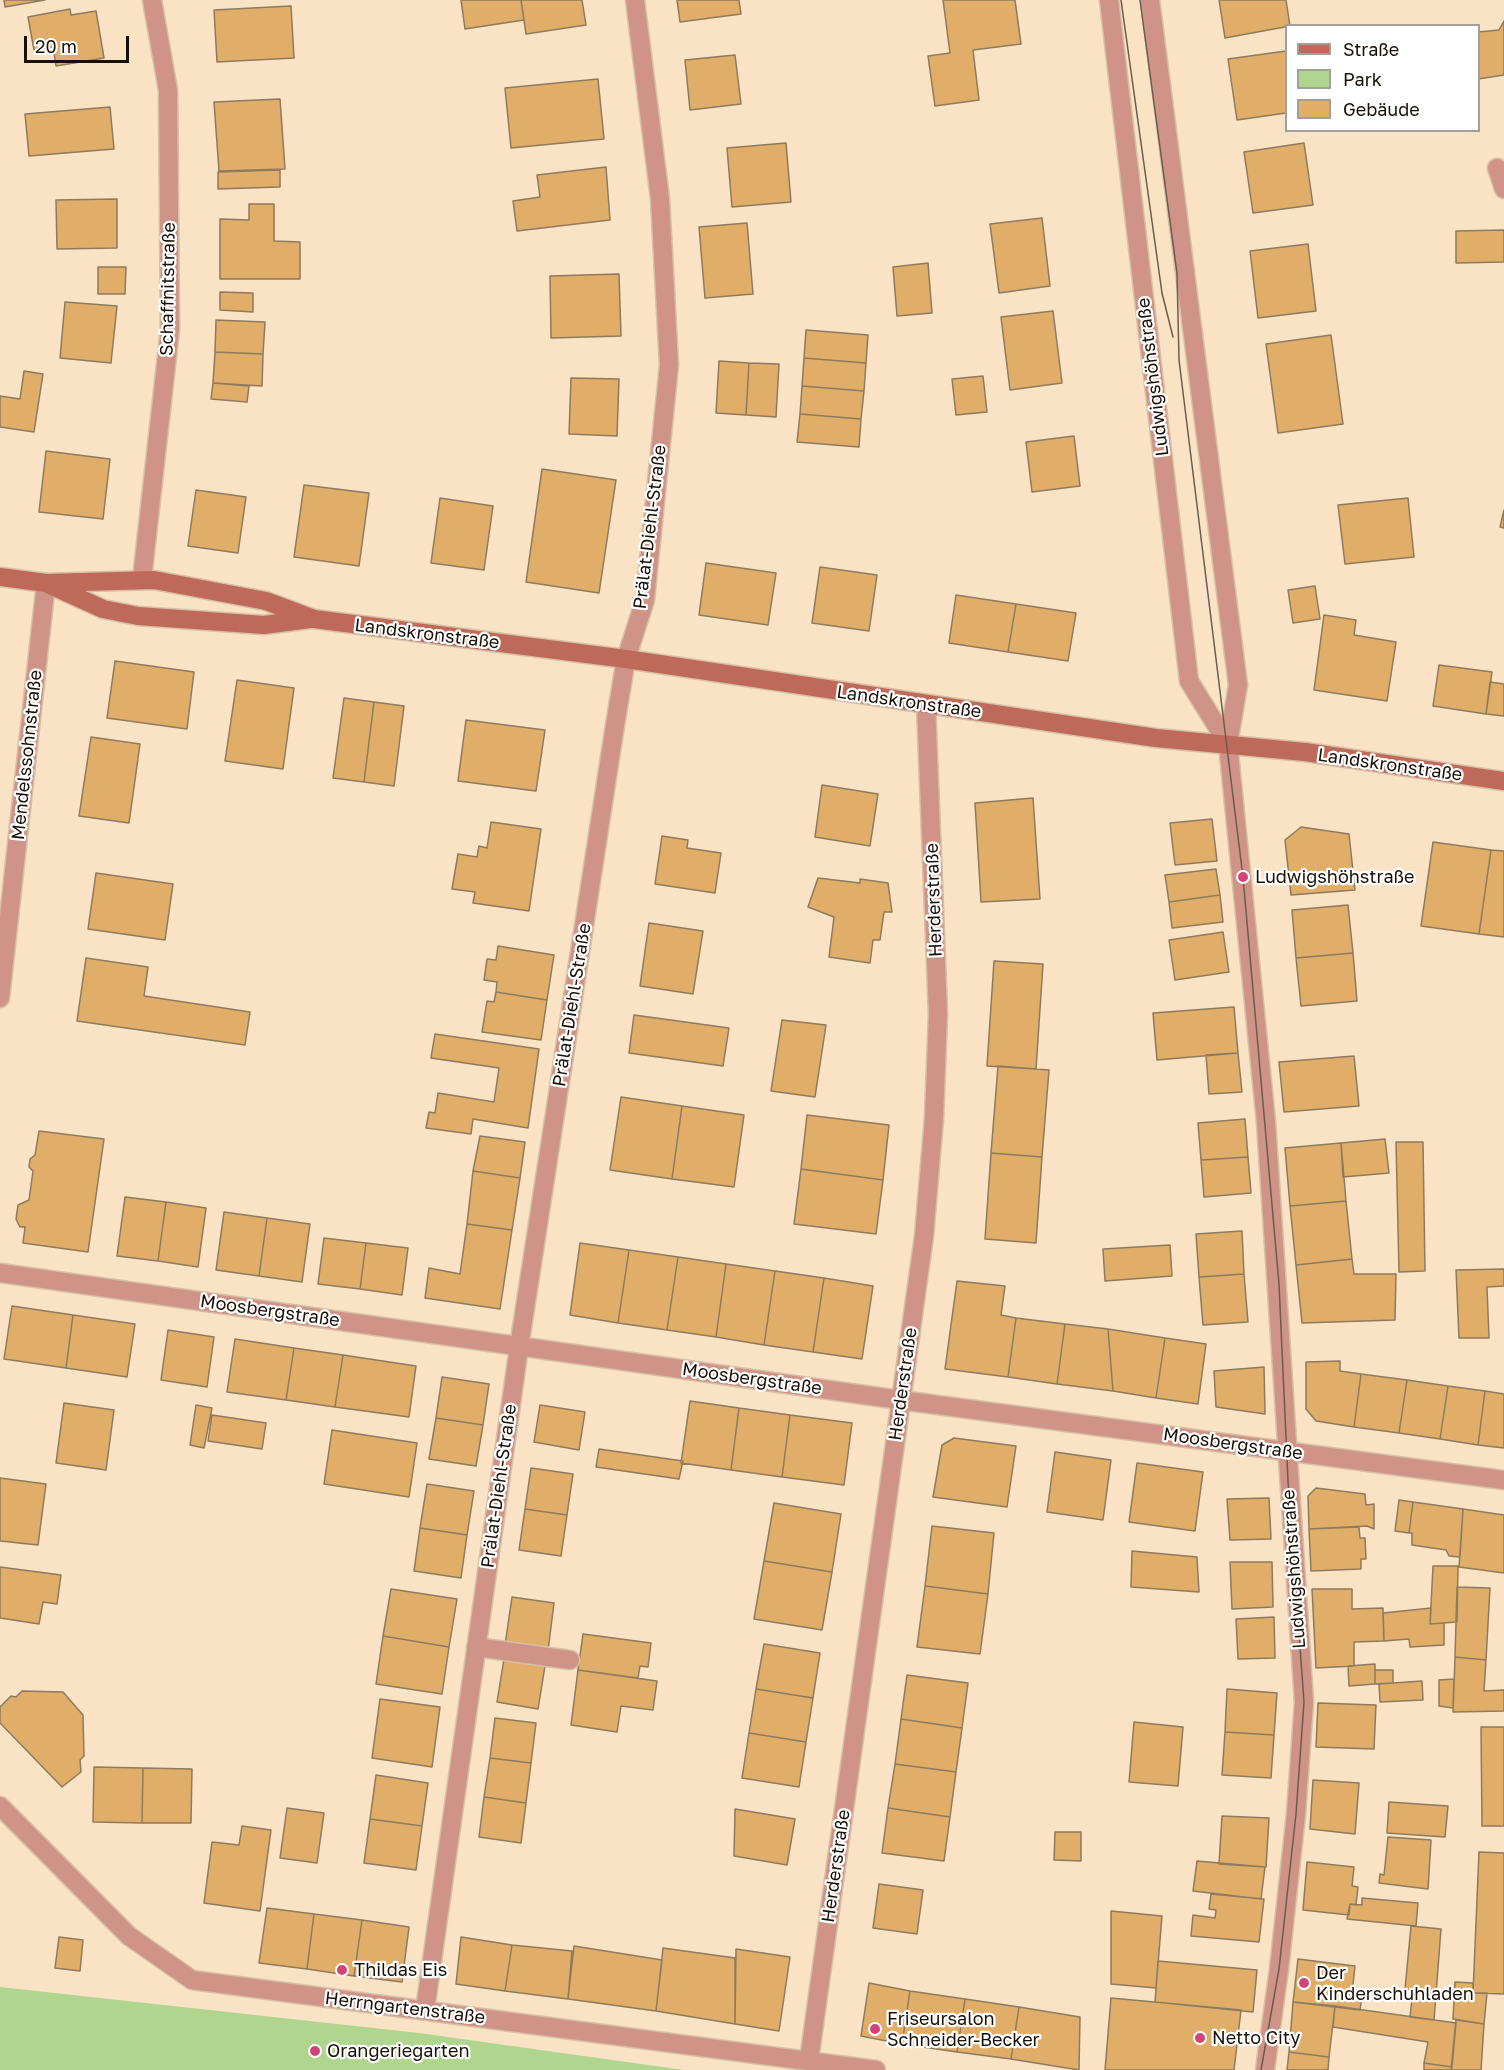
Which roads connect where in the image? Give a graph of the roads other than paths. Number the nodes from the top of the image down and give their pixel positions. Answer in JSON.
{"nodes":[{"id":1,"x":152,"y":0,"type":"edge"},
{"id":2,"x":635,"y":0,"type":"edge"},
{"id":3,"x":1109,"y":0,"type":"edge"},
{"id":4,"x":1150,"y":0,"type":"edge"},
{"id":5,"x":1497,"y":168,"type":"dead end"},
{"id":6,"x":1504,"y":189,"type":"edge"},
{"id":7,"x":0,"y":577,"type":"edge"},
{"id":8,"x":142,"y":579,"type":"junction"},
{"id":9,"x":46,"y":583,"type":"junction"},
{"id":10,"x":314,"y":619,"type":"junction"},
{"id":11,"x":626,"y":659,"type":"junction"},
{"id":12,"x":926,"y":704,"type":"junction"},
{"id":13,"x":1228,"y":744,"type":"junction"},
{"id":14,"x":1504,"y":781,"type":"edge"},
{"id":15,"x":0,"y":998,"type":"edge"},
{"id":16,"x":0,"y":1273,"type":"edge"},
{"id":17,"x":519,"y":1347,"type":"junction"},
{"id":18,"x":900,"y":1400,"type":"junction"},
{"id":19,"x":1287,"y":1451,"type":"junction"},
{"id":20,"x":1504,"y":1480,"type":"edge"},
{"id":21,"x":476,"y":1647,"type":"junction"},
{"id":22,"x":570,"y":1660,"type":"dead end"},
{"id":23,"x":0,"y":1806,"type":"edge"},
{"id":24,"x":424,"y":2010,"type":"junction"},
{"id":25,"x":809,"y":2060,"type":"junction"},
{"id":26,"x":876,"y":2070,"type":"edge"},
{"id":27,"x":1265,"y":2070,"type":"edge"}],
"edges":[{"from":1,"to":8,"type":"street","name":"Schaffnitstraße"},
{"from":2,"to":11,"type":"street","name":"Prälat-Diehl-Straße"},
{"from":3,"to":13,"type":"street","name":"Ludwigshöhstraße"},
{"from":4,"to":13,"type":"street","name":"Ludwigshöhstraße"},
{"from":5,"to":6,"type":"street"},
{"from":7,"to":9,"type":"main road","name":"Landskronstraße"},
{"from":8,"to":9,"type":"main road","name":"Landskronstraße"},
{"from":8,"to":10,"type":"main road","name":"Landskronstraße"},
{"from":9,"to":10,"type":"main road","name":"Landskronstraße"},
{"from":9,"to":15,"type":"street","name":"Mendelssohnstraße"},
{"from":10,"to":11,"type":"main road","name":"Landskronstraße"},
{"from":11,"to":12,"type":"main road","name":"Landskronstraße"},
{"from":11,"to":17,"type":"street","name":"Prälat-Diehl-Straße"},
{"from":12,"to":13,"type":"main road","name":"Landskronstraße"},
{"from":12,"to":18,"type":"street","name":"Herderstraße"},
{"from":13,"to":14,"type":"main road","name":"Landskronstraße"},
{"from":13,"to":19,"type":"street","name":"Ludwigshöhstraße"},
{"from":16,"to":17,"type":"street","name":"Moosbergstraße"},
{"from":17,"to":18,"type":"street","name":"Moosbergstraße"},
{"from":17,"to":21,"type":"street","name":"Prälat-Diehl-Straße"},
{"from":18,"to":19,"type":"street","name":"Moosbergstraße"},
{"from":18,"to":25,"type":"street","name":"Herderstraße"},
{"from":19,"to":20,"type":"street","name":"Moosbergstraße"},
{"from":19,"to":27,"type":"street","name":"Ludwigshöhstraße"},
{"from":21,"to":22,"type":"street"},
{"from":21,"to":24,"type":"street","name":"Prälat-Diehl-Straße"},
{"from":23,"to":24,"type":"street","name":"Herrngartenstraße"},
{"from":24,"to":25,"type":"street","name":"Herrngartenstraße"},
{"from":25,"to":26,"type":"street","name":"Herrngartenstraße"}]}
